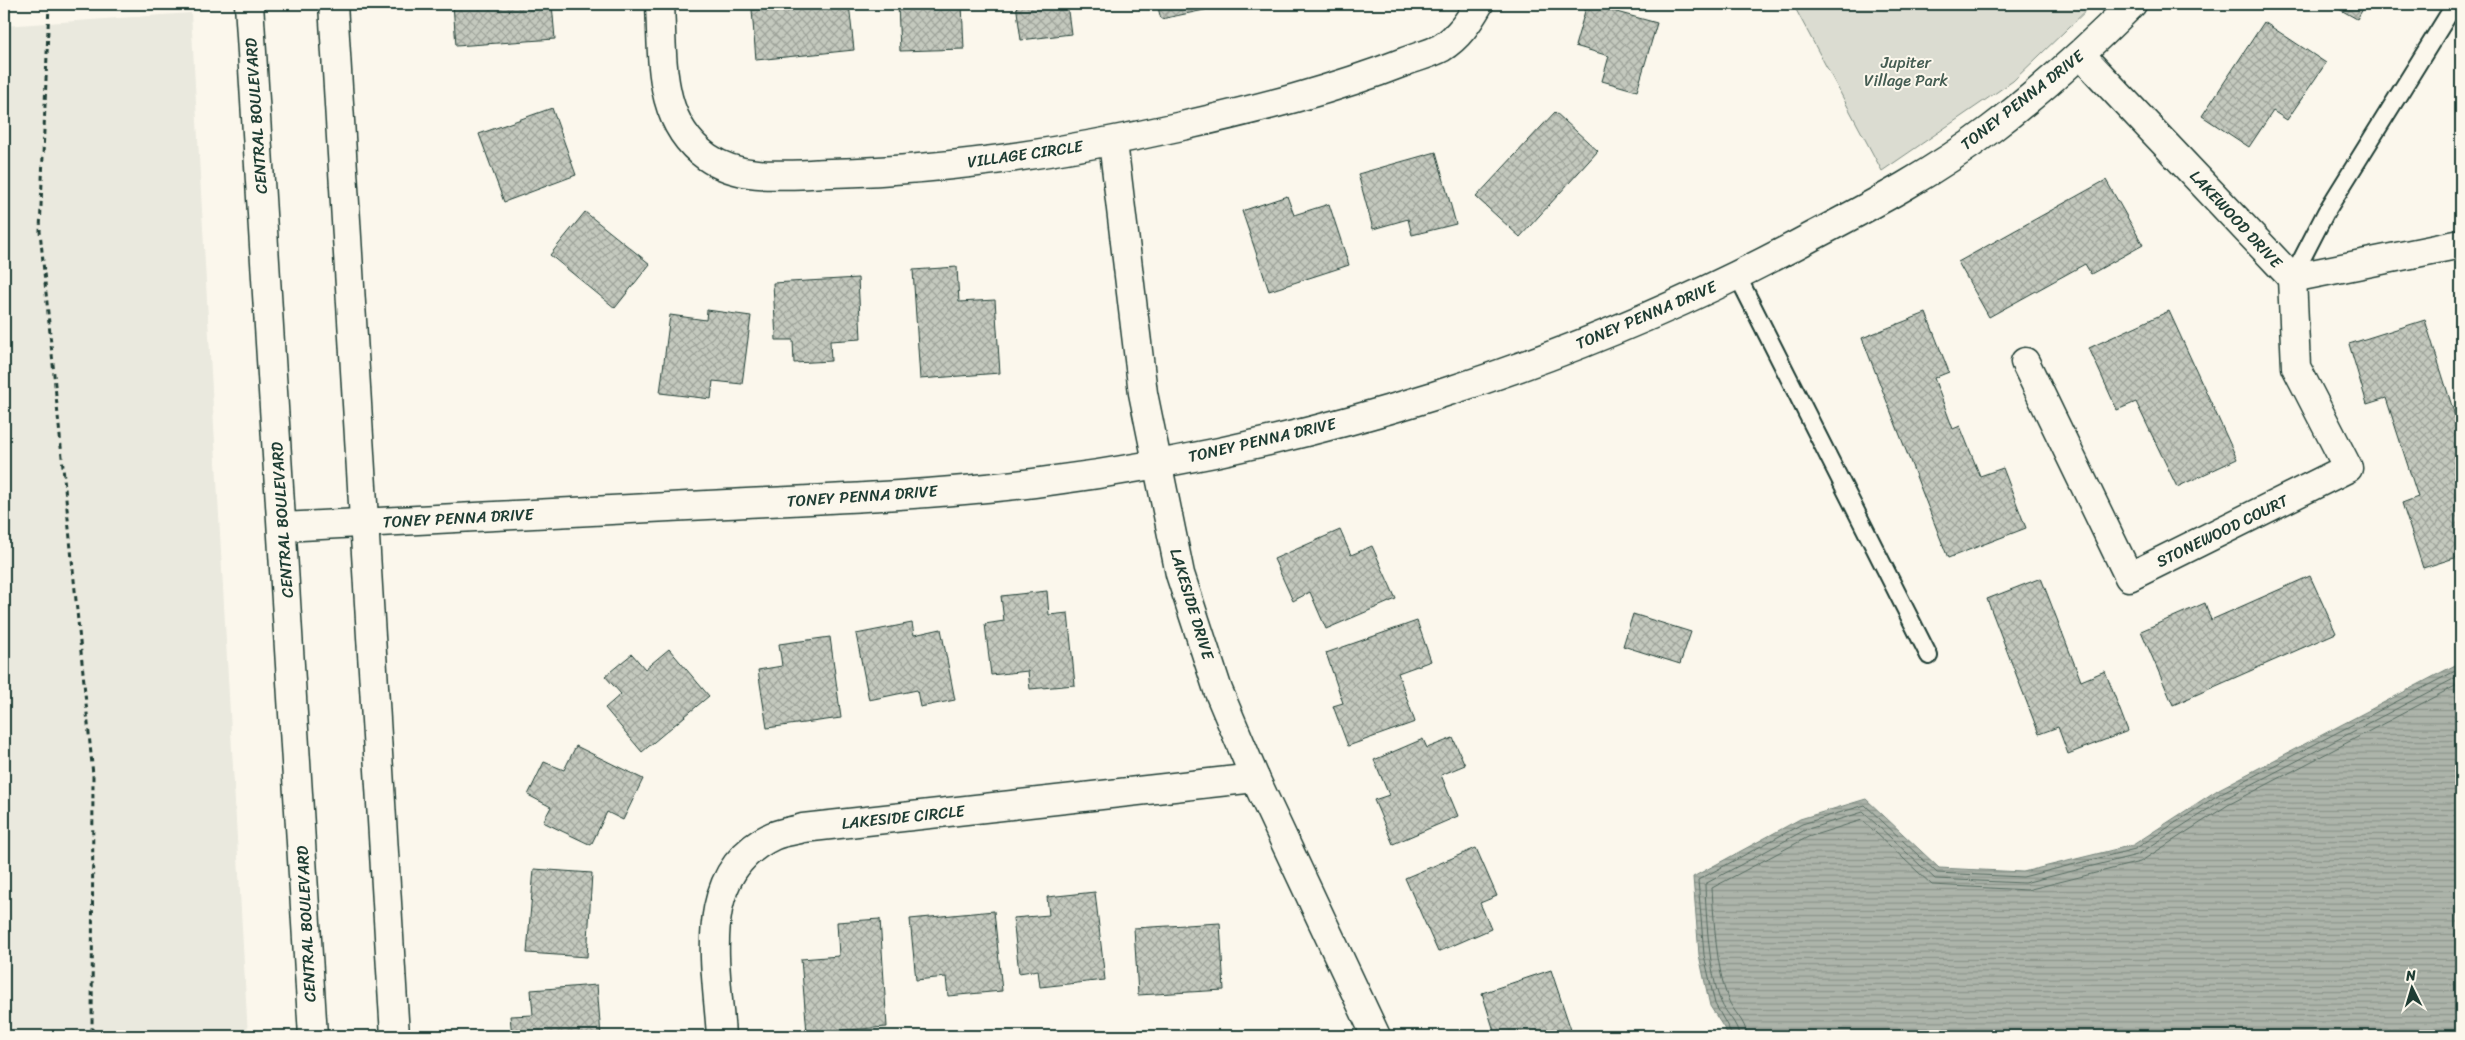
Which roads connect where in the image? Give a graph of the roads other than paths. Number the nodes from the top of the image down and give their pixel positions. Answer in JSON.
{"nodes":[{"id":1,"x":250,"y":4,"type":"edge"},
{"id":2,"x":333,"y":4,"type":"edge"},
{"id":3,"x":660,"y":4,"type":"edge"},
{"id":4,"x":1480,"y":4,"type":"edge"},
{"id":5,"x":2132,"y":4,"type":"edge"},
{"id":6,"x":2455,"y":4,"type":"edge"},
{"id":7,"x":2081,"y":55,"type":"junction"},
{"id":8,"x":1114,"y":142,"type":"junction"},
{"id":9,"x":2461,"y":244,"type":"edge"},
{"id":10,"x":1737,"y":275,"type":"junction"},
{"id":11,"x":2292,"y":278,"type":"junction"},
{"id":12,"x":2024,"y":362,"type":"dead end"},
{"id":13,"x":1156,"y":464,"type":"junction"},
{"id":14,"x":364,"y":522,"type":"junction"},
{"id":15,"x":282,"y":527,"type":"junction"},
{"id":16,"x":1929,"y":656,"type":"dead end"},
{"id":17,"x":1256,"y":778,"type":"junction"},
{"id":18,"x":313,"y":1036,"type":"edge"},
{"id":19,"x":394,"y":1036,"type":"edge"},
{"id":20,"x":721,"y":1036,"type":"edge"},
{"id":21,"x":1376,"y":1036,"type":"edge"}],
"edges":[{"from":1,"to":15,"type":"street","name":"CENTRAL BOULEVARD"},
{"from":2,"to":14,"type":"street"},
{"from":3,"to":8,"type":"street","name":"VILLAGE CIRCLE"},
{"from":4,"to":8,"type":"street","name":"VILLAGE CIRCLE"},
{"from":5,"to":7,"type":"street","name":"TONEY PENNA DRIVE"},
{"from":6,"to":11,"type":"lane"},
{"from":7,"to":10,"type":"street","name":"TONEY PENNA DRIVE"},
{"from":7,"to":11,"type":"street","name":"LAKEWOOD DRIVE"},
{"from":8,"to":13,"type":"street","name":"LAKESIDE DRIVE"},
{"from":9,"to":11,"type":"street","name":"LAKEWOOD DRIVE"},
{"from":10,"to":13,"type":"street","name":"TONEY PENNA DRIVE"},
{"from":10,"to":16,"type":"lane"},
{"from":11,"to":12,"type":"street","name":"STONEWOOD COURT"},
{"from":13,"to":14,"type":"street","name":"TONEY PENNA DRIVE"},
{"from":13,"to":17,"type":"street","name":"LAKESIDE DRIVE"},
{"from":14,"to":15,"type":"street","name":"TONEY PENNA DRIVE"},
{"from":14,"to":19,"type":"street"},
{"from":15,"to":18,"type":"street","name":"CENTRAL BOULEVARD"},
{"from":17,"to":20,"type":"street","name":"LAKESIDE CIRCLE"},
{"from":17,"to":21,"type":"street","name":"LAKESIDE DRIVE"}]}
